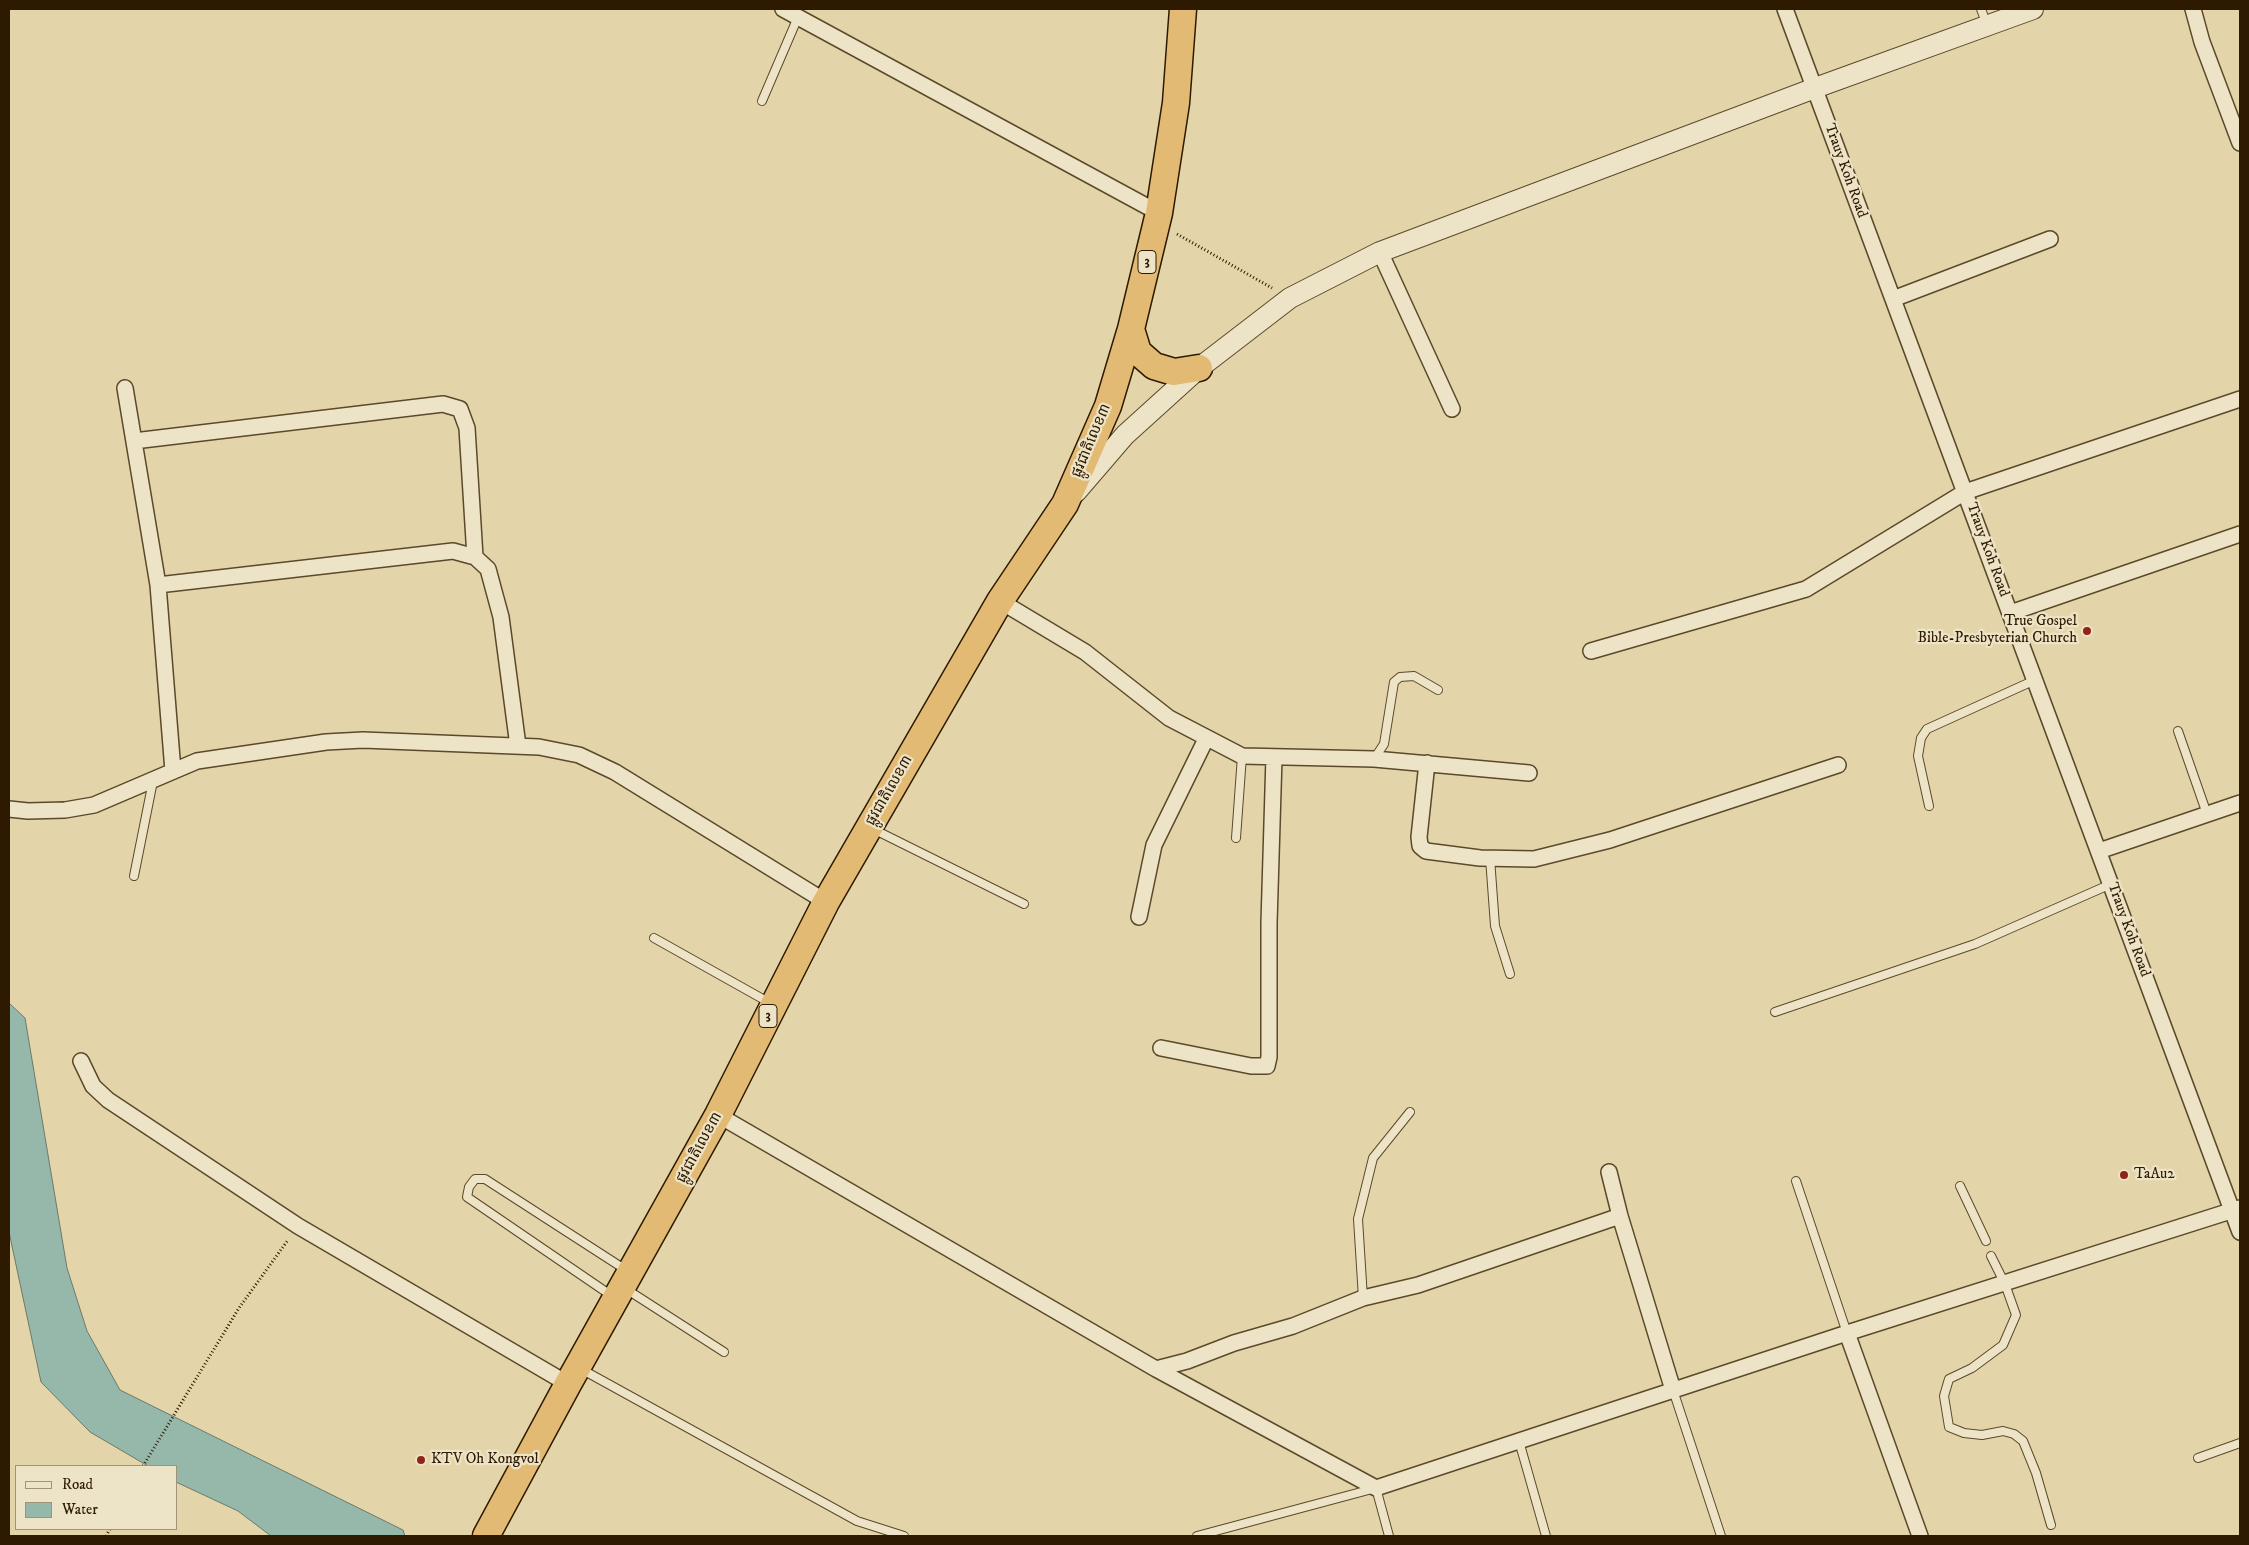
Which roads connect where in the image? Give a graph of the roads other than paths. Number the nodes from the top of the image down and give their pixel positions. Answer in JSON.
{"nodes":[{"id":1,"x":783,"y":9,"type":"edge"},
{"id":2,"x":1183,"y":9,"type":"edge"},
{"id":3,"x":1785,"y":9,"type":"edge"},
{"id":4,"x":2034,"y":9,"type":"edge"},
{"id":5,"x":2193,"y":9,"type":"edge"},
{"id":6,"x":798,"y":17,"type":"junction"},
{"id":7,"x":1984,"y":17,"type":"edge"},
{"id":8,"x":1815,"y":88,"type":"junction"},
{"id":9,"x":762,"y":101,"type":"dead end"},
{"id":10,"x":2240,"y":143,"type":"edge"},
{"id":11,"x":1158,"y":217,"type":"junction"},
{"id":12,"x":2050,"y":239,"type":"dead end"},
{"id":13,"x":1380,"y":252,"type":"junction"},
{"id":14,"x":1893,"y":299,"type":"junction"},
{"id":15,"x":1132,"y":330,"type":"junction"},
{"id":16,"x":1199,"y":368,"type":"junction"},
{"id":17,"x":125,"y":388,"type":"dead end"},
{"id":18,"x":2240,"y":399,"type":"edge"},
{"id":19,"x":1452,"y":408,"type":"dead end"},
{"id":20,"x":134,"y":441,"type":"junction"},
{"id":21,"x":1965,"y":492,"type":"junction"},
{"id":22,"x":1065,"y":504,"type":"junction"},
{"id":23,"x":2240,"y":534,"type":"edge"},
{"id":24,"x":475,"y":558,"type":"junction"},
{"id":25,"x":158,"y":585,"type":"junction"},
{"id":26,"x":1000,"y":601,"type":"junction"},
{"id":27,"x":2010,"y":613,"type":"junction"},
{"id":28,"x":1591,"y":651,"type":"dead end"},
{"id":29,"x":2035,"y":680,"type":"junction"},
{"id":30,"x":1438,"y":690,"type":"dead end"},
{"id":31,"x":2178,"y":732,"type":"dead end"},
{"id":32,"x":1206,"y":739,"type":"junction"},
{"id":33,"x":518,"y":746,"type":"junction"},
{"id":34,"x":1242,"y":756,"type":"junction"},
{"id":35,"x":1274,"y":757,"type":"junction"},
{"id":36,"x":1374,"y":759,"type":"junction"},
{"id":37,"x":1427,"y":763,"type":"junction"},
{"id":38,"x":1838,"y":765,"type":"dead end"},
{"id":39,"x":173,"y":772,"type":"junction"},
{"id":40,"x":1529,"y":773,"type":"dead end"},
{"id":41,"x":153,"y":781,"type":"junction"},
{"id":42,"x":2240,"y":803,"type":"edge"},
{"id":43,"x":1930,"y":806,"type":"dead end"},
{"id":44,"x":9,"y":810,"type":"edge"},
{"id":45,"x":2207,"y":814,"type":"junction"},
{"id":46,"x":869,"y":827,"type":"junction"},
{"id":47,"x":1236,"y":838,"type":"dead end"},
{"id":48,"x":2099,"y":852,"type":"junction"},
{"id":49,"x":1490,"y":858,"type":"junction"},
{"id":50,"x":134,"y":876,"type":"dead end"},
{"id":51,"x":2111,"y":884,"type":"junction"},
{"id":52,"x":826,"y":902,"type":"junction"},
{"id":53,"x":1024,"y":904,"type":"dead end"},
{"id":54,"x":1139,"y":917,"type":"dead end"},
{"id":55,"x":654,"y":938,"type":"dead end"},
{"id":56,"x":1510,"y":974,"type":"dead end"},
{"id":57,"x":774,"y":1005,"type":"junction"},
{"id":58,"x":1775,"y":1012,"type":"dead end"},
{"id":59,"x":1161,"y":1048,"type":"dead end"},
{"id":60,"x":81,"y":1061,"type":"dead end"},
{"id":61,"x":1410,"y":1112,"type":"dead end"},
{"id":62,"x":718,"y":1115,"type":"junction"},
{"id":63,"x":1609,"y":1172,"type":"dead end"},
{"id":64,"x":1796,"y":1181,"type":"dead end"},
{"id":65,"x":1960,"y":1186,"type":"dead end"},
{"id":66,"x":2236,"y":1210,"type":"edge"},
{"id":67,"x":1620,"y":1216,"type":"junction"},
{"id":68,"x":2240,"y":1232,"type":"edge"},
{"id":69,"x":1986,"y":1242,"type":"dead end"},
{"id":70,"x":1991,"y":1256,"type":"dead end"},
{"id":71,"x":2004,"y":1284,"type":"junction"},
{"id":72,"x":622,"y":1286,"type":"junction"},
{"id":73,"x":1363,"y":1298,"type":"junction"},
{"id":74,"x":1847,"y":1333,"type":"junction"},
{"id":75,"x":724,"y":1352,"type":"dead end"},
{"id":76,"x":1156,"y":1370,"type":"junction"},
{"id":77,"x":572,"y":1376,"type":"junction"},
{"id":78,"x":1673,"y":1390,"type":"junction"},
{"id":79,"x":1519,"y":1441,"type":"junction"},
{"id":80,"x":2240,"y":1443,"type":"edge"},
{"id":81,"x":2198,"y":1458,"type":"dead end"},
{"id":82,"x":1376,"y":1488,"type":"junction"},
{"id":83,"x":2051,"y":1525,"type":"dead end"},
{"id":84,"x":486,"y":1536,"type":"edge"},
{"id":85,"x":904,"y":1536,"type":"edge"},
{"id":86,"x":1197,"y":1536,"type":"edge"},
{"id":87,"x":1389,"y":1536,"type":"edge"},
{"id":88,"x":1546,"y":1536,"type":"edge"},
{"id":89,"x":1720,"y":1536,"type":"edge"},
{"id":90,"x":1920,"y":1536,"type":"edge"}],
"edges":[{"from":1,"to":6,"type":"street"},
{"from":2,"to":11,"type":"highway","name":"ផ្លូវជាតិលេខ៣","number":"3"},
{"from":3,"to":8,"type":"street","name":"Trauy Koh Road"},
{"from":4,"to":7,"type":"street"},
{"from":5,"to":10,"type":"street"},
{"from":6,"to":9,"type":"lane"},
{"from":6,"to":11,"type":"street"},
{"from":7,"to":8,"type":"street"},
{"from":8,"to":13,"type":"street"},
{"from":8,"to":14,"type":"street","name":"Trauy Koh Road"},
{"from":11,"to":15,"type":"highway","name":"ផ្លូវជាតិលេខ៣","number":"3"},
{"from":12,"to":14,"type":"street"},
{"from":13,"to":16,"type":"street"},
{"from":13,"to":19,"type":"street"},
{"from":14,"to":21,"type":"street","name":"Trauy Koh Road"},
{"from":15,"to":16,"type":"highway"},
{"from":15,"to":22,"type":"highway","name":"ផ្លូវជាតិលេខ៣","number":"3"},
{"from":16,"to":22,"type":"street"},
{"from":17,"to":20,"type":"street"},
{"from":18,"to":21,"type":"street"},
{"from":20,"to":24,"type":"street"},
{"from":20,"to":25,"type":"street"},
{"from":21,"to":27,"type":"street","name":"Trauy Koh Road"},
{"from":21,"to":28,"type":"street"},
{"from":22,"to":26,"type":"highway","name":"ផ្លូវជាតិលេខ៣","number":"3"},
{"from":23,"to":27,"type":"street"},
{"from":24,"to":25,"type":"street"},
{"from":24,"to":33,"type":"street"},
{"from":25,"to":39,"type":"street"},
{"from":26,"to":32,"type":"street"},
{"from":26,"to":46,"type":"highway","name":"ផ្លូវជាតិលេខ៣","number":"3"},
{"from":27,"to":29,"type":"street","name":"Trauy Koh Road"},
{"from":29,"to":43,"type":"lane"},
{"from":29,"to":48,"type":"street","name":"Trauy Koh Road"},
{"from":30,"to":36,"type":"lane"},
{"from":31,"to":45,"type":"lane"},
{"from":32,"to":34,"type":"street"},
{"from":32,"to":54,"type":"street"},
{"from":33,"to":39,"type":"street"},
{"from":33,"to":52,"type":"street"},
{"from":34,"to":35,"type":"street"},
{"from":34,"to":47,"type":"lane"},
{"from":35,"to":36,"type":"street"},
{"from":35,"to":59,"type":"street"},
{"from":36,"to":37,"type":"street"},
{"from":37,"to":40,"type":"street"},
{"from":37,"to":49,"type":"street"},
{"from":38,"to":49,"type":"street"},
{"from":39,"to":41,"type":"street"},
{"from":41,"to":44,"type":"street"},
{"from":41,"to":50,"type":"lane"},
{"from":42,"to":45,"type":"street"},
{"from":45,"to":48,"type":"street"},
{"from":46,"to":52,"type":"highway","name":"ផ្លូវជាតិលេខ៣","number":"3"},
{"from":46,"to":53,"type":"lane"},
{"from":48,"to":51,"type":"street","name":"Trauy Koh Road"},
{"from":49,"to":56,"type":"lane"},
{"from":51,"to":58,"type":"lane"},
{"from":51,"to":66,"type":"street","name":"Trauy Koh Road"},
{"from":52,"to":57,"type":"highway","name":"ផ្លូវជាតិលេខ៣","number":"3"},
{"from":55,"to":57,"type":"lane"},
{"from":57,"to":62,"type":"highway","name":"ផ្លូវជាតិលេខ៣","number":"3"},
{"from":60,"to":77,"type":"street"},
{"from":61,"to":73,"type":"lane"},
{"from":62,"to":72,"type":"highway","name":"ផ្លូវជាតិលេខ៣","number":"3"},
{"from":62,"to":76,"type":"street"},
{"from":63,"to":67,"type":"street"},
{"from":64,"to":74,"type":"lane"},
{"from":65,"to":69,"type":"lane"},
{"from":66,"to":68,"type":"street","name":"Trauy Koh Road"},
{"from":66,"to":71,"type":"street"},
{"from":67,"to":73,"type":"street"},
{"from":67,"to":78,"type":"street"},
{"from":70,"to":71,"type":"lane"},
{"from":71,"to":74,"type":"street"},
{"from":71,"to":83,"type":"lane"},
{"from":72,"to":72,"type":"lane"},
{"from":72,"to":75,"type":"lane"},
{"from":72,"to":77,"type":"highway","name":"ផ្លូវជាតិលេខ៣","number":"3"},
{"from":73,"to":76,"type":"street"},
{"from":74,"to":78,"type":"street"},
{"from":74,"to":90,"type":"street"},
{"from":76,"to":82,"type":"street"},
{"from":77,"to":84,"type":"highway","name":"ផ្លូវជាតិលេខ៣","number":"3"},
{"from":77,"to":85,"type":"lane"},
{"from":78,"to":79,"type":"street"},
{"from":78,"to":89,"type":"lane"},
{"from":79,"to":82,"type":"street"},
{"from":79,"to":88,"type":"lane"},
{"from":80,"to":81,"type":"lane"},
{"from":82,"to":86,"type":"lane"},
{"from":82,"to":87,"type":"lane"}]}
